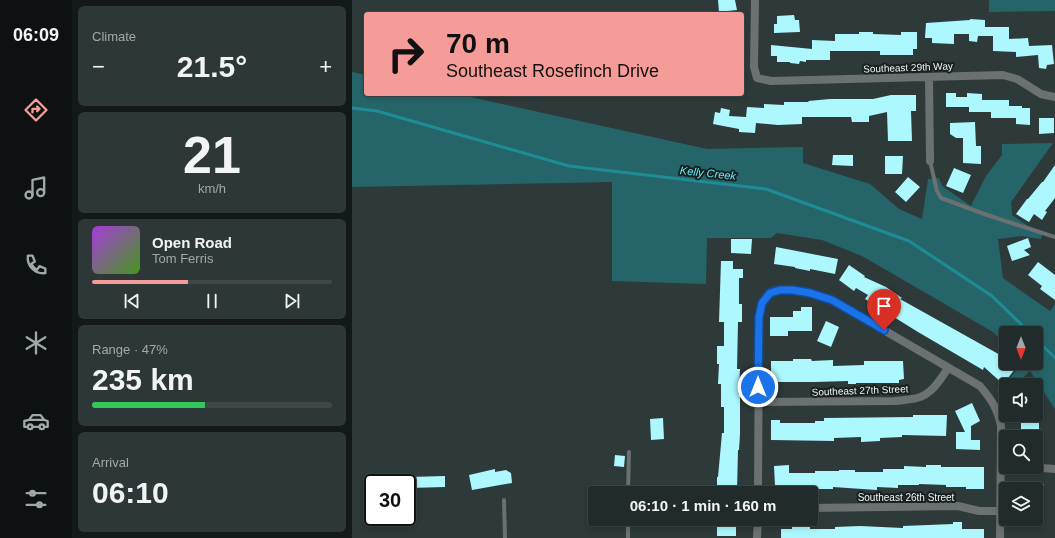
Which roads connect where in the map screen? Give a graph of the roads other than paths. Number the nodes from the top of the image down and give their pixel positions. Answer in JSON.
{"nodes":[{"id":1,"x":755,"y":0,"type":"edge"},
{"id":2,"x":929,"y":77,"type":"junction"},
{"id":3,"x":1055,"y":97,"type":"edge"},
{"id":4,"x":930,"y":161,"type":"joint"},
{"id":5,"x":1055,"y":237,"type":"edge"},
{"id":6,"x":948,"y":368,"type":"junction"},
{"id":7,"x":758,"y":402,"type":"junction"},
{"id":8,"x":1001,"y":430,"type":"edge"},
{"id":9,"x":629,"y":452,"type":"dead end"},
{"id":10,"x":1043,"y":468,"type":"edge"},
{"id":11,"x":1055,"y":469,"type":"edge"},
{"id":12,"x":628,"y":486,"type":"edge"},
{"id":13,"x":758,"y":486,"type":"edge"},
{"id":14,"x":504,"y":500,"type":"dead end"},
{"id":15,"x":818,"y":508,"type":"edge"},
{"id":16,"x":999,"y":511,"type":"edge"},
{"id":17,"x":628,"y":526,"type":"edge"},
{"id":18,"x":758,"y":526,"type":"edge"},
{"id":19,"x":1000,"y":526,"type":"edge"},
{"id":20,"x":504,"y":538,"type":"edge"},
{"id":21,"x":628,"y":538,"type":"edge"},
{"id":22,"x":758,"y":538,"type":"edge"},
{"id":23,"x":1000,"y":538,"type":"edge"}],
"edges":[{"from":1,"to":2,"type":"street","name":"Southeast 29th Way"},
{"from":2,"to":3,"type":"street","name":"Southeast 29th Way"},
{"from":2,"to":4,"type":"street"},
{"from":4,"to":5,"type":"lane"},
{"from":6,"to":7,"type":"street","name":"Southeast 27th Street"},
{"from":6,"to":7,"type":"street"},
{"from":6,"to":8,"type":"street"},
{"from":7,"to":13,"type":"street"},
{"from":9,"to":12,"type":"lane"},
{"from":10,"to":11,"type":"street"},
{"from":14,"to":20,"type":"lane"},
{"from":15,"to":16,"type":"street","name":"Southeast 26th Street"},
{"from":17,"to":21,"type":"lane"},
{"from":18,"to":22,"type":"street"},
{"from":19,"to":23,"type":"street"}]}
